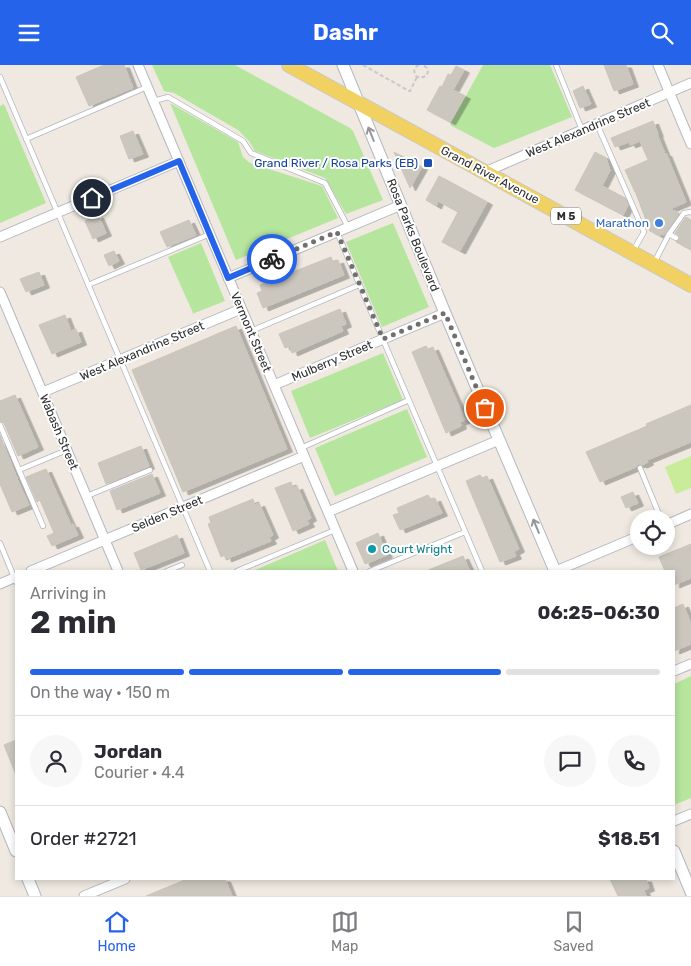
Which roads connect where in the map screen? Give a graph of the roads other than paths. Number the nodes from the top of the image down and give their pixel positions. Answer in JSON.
{"nodes":[{"id":1,"x":138,"y":65,"type":"edge"},
{"id":2,"x":289,"y":65,"type":"edge"},
{"id":3,"x":342,"y":65,"type":"edge"},
{"id":4,"x":556,"y":65,"type":"edge"},
{"id":5,"x":658,"y":65,"type":"edge"},
{"id":6,"x":0,"y":77,"type":"edge"},
{"id":7,"x":691,"y":83,"type":"edge"},
{"id":8,"x":147,"y":87,"type":"junction"},
{"id":9,"x":669,"y":93,"type":"junction"},
{"id":10,"x":153,"y":101,"type":"junction"},
{"id":11,"x":358,"y":103,"type":"junction"},
{"id":12,"x":596,"y":124,"type":"junction"},
{"id":13,"x":582,"y":130,"type":"junction"},
{"id":14,"x":26,"y":139,"type":"junction"},
{"id":15,"x":691,"y":144,"type":"edge"},
{"id":16,"x":179,"y":161,"type":"junction"},
{"id":17,"x":485,"y":172,"type":"junction"},
{"id":18,"x":400,"y":205,"type":"junction"},
{"id":19,"x":691,"y":212,"type":"edge"},
{"id":20,"x":58,"y":213,"type":"junction"},
{"id":21,"x":676,"y":225,"type":"junction"},
{"id":22,"x":348,"y":227,"type":"junction"},
{"id":23,"x":682,"y":228,"type":"dead end"},
{"id":24,"x":337,"y":232,"type":"junction"},
{"id":25,"x":210,"y":234,"type":"junction"},
{"id":26,"x":670,"y":235,"type":"junction"},
{"id":27,"x":0,"y":237,"type":"edge"},
{"id":28,"x":676,"y":238,"type":"dead end"},
{"id":29,"x":632,"y":253,"type":"junction"},
{"id":30,"x":653,"y":264,"type":"junction"},
{"id":31,"x":228,"y":278,"type":"junction"},
{"id":32,"x":688,"y":281,"type":"edge"},
{"id":33,"x":88,"y":285,"type":"junction"},
{"id":34,"x":359,"y":285,"type":"junction"},
{"id":35,"x":0,"y":293,"type":"edge"},
{"id":36,"x":241,"y":309,"type":"junction"},
{"id":37,"x":445,"y":313,"type":"junction"},
{"id":38,"x":251,"y":331,"type":"junction"},
{"id":39,"x":383,"y":339,"type":"junction"},
{"id":40,"x":120,"y":360,"type":"junction"},
{"id":41,"x":274,"y":385,"type":"junction"},
{"id":42,"x":42,"y":393,"type":"junction"},
{"id":43,"x":409,"y":400,"type":"junction"},
{"id":44,"x":0,"y":425,"type":"edge"},
{"id":45,"x":499,"y":440,"type":"junction"},
{"id":46,"x":67,"y":450,"type":"junction"},
{"id":47,"x":302,"y":452,"type":"junction"},
{"id":48,"x":437,"y":466,"type":"junction"},
{"id":49,"x":640,"y":468,"type":"dead end"},
{"id":50,"x":19,"y":470,"type":"junction"},
{"id":51,"x":150,"y":470,"type":"dead end"},
{"id":52,"x":87,"y":497,"type":"junction"},
{"id":53,"x":182,"y":507,"type":"junction"},
{"id":54,"x":658,"y":510,"type":"edge"},
{"id":55,"x":328,"y":512,"type":"junction"},
{"id":56,"x":691,"y":514,"type":"edge"},
{"id":57,"x":675,"y":521,"type":"edge"},
{"id":58,"x":43,"y":526,"type":"dead end"},
{"id":59,"x":335,"y":530,"type":"junction"},
{"id":60,"x":465,"y":532,"type":"junction"},
{"id":61,"x":105,"y":540,"type":"junction"},
{"id":62,"x":630,"y":540,"type":"edge"},
{"id":63,"x":0,"y":543,"type":"edge"},
{"id":64,"x":182,"y":565,"type":"dead end"},
{"id":65,"x":32,"y":570,"type":"edge"},
{"id":66,"x":118,"y":570,"type":"edge"},
{"id":67,"x":170,"y":570,"type":"edge"},
{"id":68,"x":210,"y":570,"type":"edge"},
{"id":69,"x":239,"y":570,"type":"edge"},
{"id":70,"x":353,"y":570,"type":"edge"},
{"id":71,"x":372,"y":570,"type":"edge"},
{"id":72,"x":482,"y":570,"type":"edge"},
{"id":73,"x":555,"y":570,"type":"edge"},
{"id":74,"x":557,"y":570,"type":"edge"},
{"id":75,"x":15,"y":577,"type":"edge"},
{"id":76,"x":15,"y":579,"type":"edge"},
{"id":77,"x":0,"y":584,"type":"edge"},
{"id":78,"x":691,"y":664,"type":"edge"},
{"id":79,"x":675,"y":671,"type":"edge"},
{"id":80,"x":0,"y":813,"type":"edge"},
{"id":81,"x":691,"y":814,"type":"edge"},
{"id":82,"x":675,"y":821,"type":"edge"},
{"id":83,"x":15,"y":849,"type":"edge"},
{"id":84,"x":675,"y":853,"type":"edge"},
{"id":85,"x":28,"y":880,"type":"edge"},
{"id":86,"x":123,"y":880,"type":"edge"},
{"id":87,"x":691,"y":892,"type":"edge"},
{"id":88,"x":35,"y":896,"type":"edge"},
{"id":89,"x":84,"y":896,"type":"edge"}],
"edges":[{"from":1,"to":8,"type":"street","name":"Vermont Street"},
{"from":2,"to":11,"type":"main road","name":"Grand River Avenue","number":"M 5"},
{"from":3,"to":11,"type":"street","name":"Rosa Parks Boulevard"},
{"from":4,"to":13,"type":"lane"},
{"from":5,"to":9,"type":"street"},
{"from":6,"to":14,"type":"lane"},
{"from":7,"to":9,"type":"street","name":"West Alexandrine Street"},
{"from":8,"to":10,"type":"street","name":"Vermont Street"},
{"from":8,"to":14,"type":"lane"},
{"from":9,"to":12,"type":"street","name":"West Alexandrine Street"},
{"from":9,"to":15,"type":"street"},
{"from":10,"to":16,"type":"street","name":"Vermont Street"},
{"from":10,"to":22,"type":"lane"},
{"from":11,"to":17,"type":"main road","name":"Grand River Avenue","number":"M 5"},
{"from":18,"to":11,"type":"street","name":"Rosa Parks Boulevard","one_way":true},
{"from":12,"to":13,"type":"street","name":"West Alexandrine Street"},
{"from":12,"to":29,"type":"lane"},
{"from":13,"to":17,"type":"street","name":"West Alexandrine Street"},
{"from":14,"to":20,"type":"lane"},
{"from":16,"to":20,"type":"street"},
{"from":16,"to":25,"type":"street","name":"Vermont Street"},
{"from":17,"to":29,"type":"main road","name":"Grand River Avenue","number":"M 5"},
{"from":18,"to":22,"type":"street"},
{"from":18,"to":37,"type":"street","name":"Rosa Parks Boulevard"},
{"from":19,"to":21,"type":"lane"},
{"from":20,"to":27,"type":"street"},
{"from":20,"to":33,"type":"lane"},
{"from":21,"to":23,"type":"lane"},
{"from":21,"to":26,"type":"lane"},
{"from":22,"to":24,"type":"street"},
{"from":24,"to":31,"type":"street"},
{"from":24,"to":34,"type":"lane"},
{"from":25,"to":31,"type":"street","name":"Vermont Street"},
{"from":25,"to":33,"type":"lane"},
{"from":26,"to":28,"type":"lane"},
{"from":26,"to":30,"type":"lane"},
{"from":29,"to":30,"type":"main road","name":"Grand River Avenue","number":"M 5"},
{"from":30,"to":32,"type":"main road","name":"Grand River Avenue","number":"M 5"},
{"from":31,"to":36,"type":"street","name":"Vermont Street"},
{"from":33,"to":40,"type":"lane"},
{"from":34,"to":38,"type":"lane"},
{"from":34,"to":39,"type":"lane"},
{"from":35,"to":42,"type":"street","name":"Wabash Street"},
{"from":36,"to":38,"type":"street","name":"Vermont Street"},
{"from":36,"to":40,"type":"street","name":"West Alexandrine Street"},
{"from":37,"to":39,"type":"street","name":"Mulberry Street"},
{"from":37,"to":45,"type":"street","name":"Rosa Parks Boulevard"},
{"from":38,"to":41,"type":"street","name":"Vermont Street"},
{"from":39,"to":41,"type":"street","name":"Mulberry Street"},
{"from":39,"to":43,"type":"lane"},
{"from":40,"to":42,"type":"street","name":"West Alexandrine Street"},
{"from":40,"to":53,"type":"lane"},
{"from":41,"to":47,"type":"street","name":"Vermont Street"},
{"from":42,"to":46,"type":"street","name":"Wabash Street"},
{"from":43,"to":47,"type":"lane"},
{"from":43,"to":48,"type":"lane"},
{"from":44,"to":50,"type":"lane"},
{"from":45,"to":48,"type":"street"},
{"from":73,"to":45,"type":"street","name":"Rosa Parks Boulevard","one_way":true},
{"from":46,"to":50,"type":"lane"},
{"from":46,"to":52,"type":"street","name":"Wabash Street"},
{"from":47,"to":53,"type":"street","name":"Selden Street"},
{"from":47,"to":55,"type":"street","name":"Vermont Street"},
{"from":48,"to":55,"type":"street"},
{"from":48,"to":60,"type":"lane"},
{"from":49,"to":54,"type":"lane"},
{"from":50,"to":58,"type":"lane"},
{"from":51,"to":52,"type":"lane"},
{"from":52,"to":61,"type":"street","name":"Wabash Street"},
{"from":53,"to":61,"type":"street","name":"Selden Street"},
{"from":53,"to":68,"type":"lane"},
{"from":55,"to":59,"type":"street","name":"Vermont Street"},
{"from":56,"to":57,"type":"street"},
{"from":59,"to":69,"type":"lane"},
{"from":59,"to":70,"type":"street","name":"Vermont Street"},
{"from":60,"to":71,"type":"lane"},
{"from":60,"to":72,"type":"lane"},
{"from":61,"to":65,"type":"street","name":"Selden Street"},
{"from":61,"to":66,"type":"street","name":"Wabash Street"},
{"from":62,"to":74,"type":"street"},
{"from":63,"to":75,"type":"lane"},
{"from":64,"to":67,"type":"lane"},
{"from":76,"to":77,"type":"street"},
{"from":78,"to":79,"type":"street"},
{"from":80,"to":83,"type":"street"},
{"from":81,"to":82,"type":"street"},
{"from":84,"to":87,"type":"street"},
{"from":85,"to":88,"type":"street"},
{"from":86,"to":89,"type":"street"}]}
